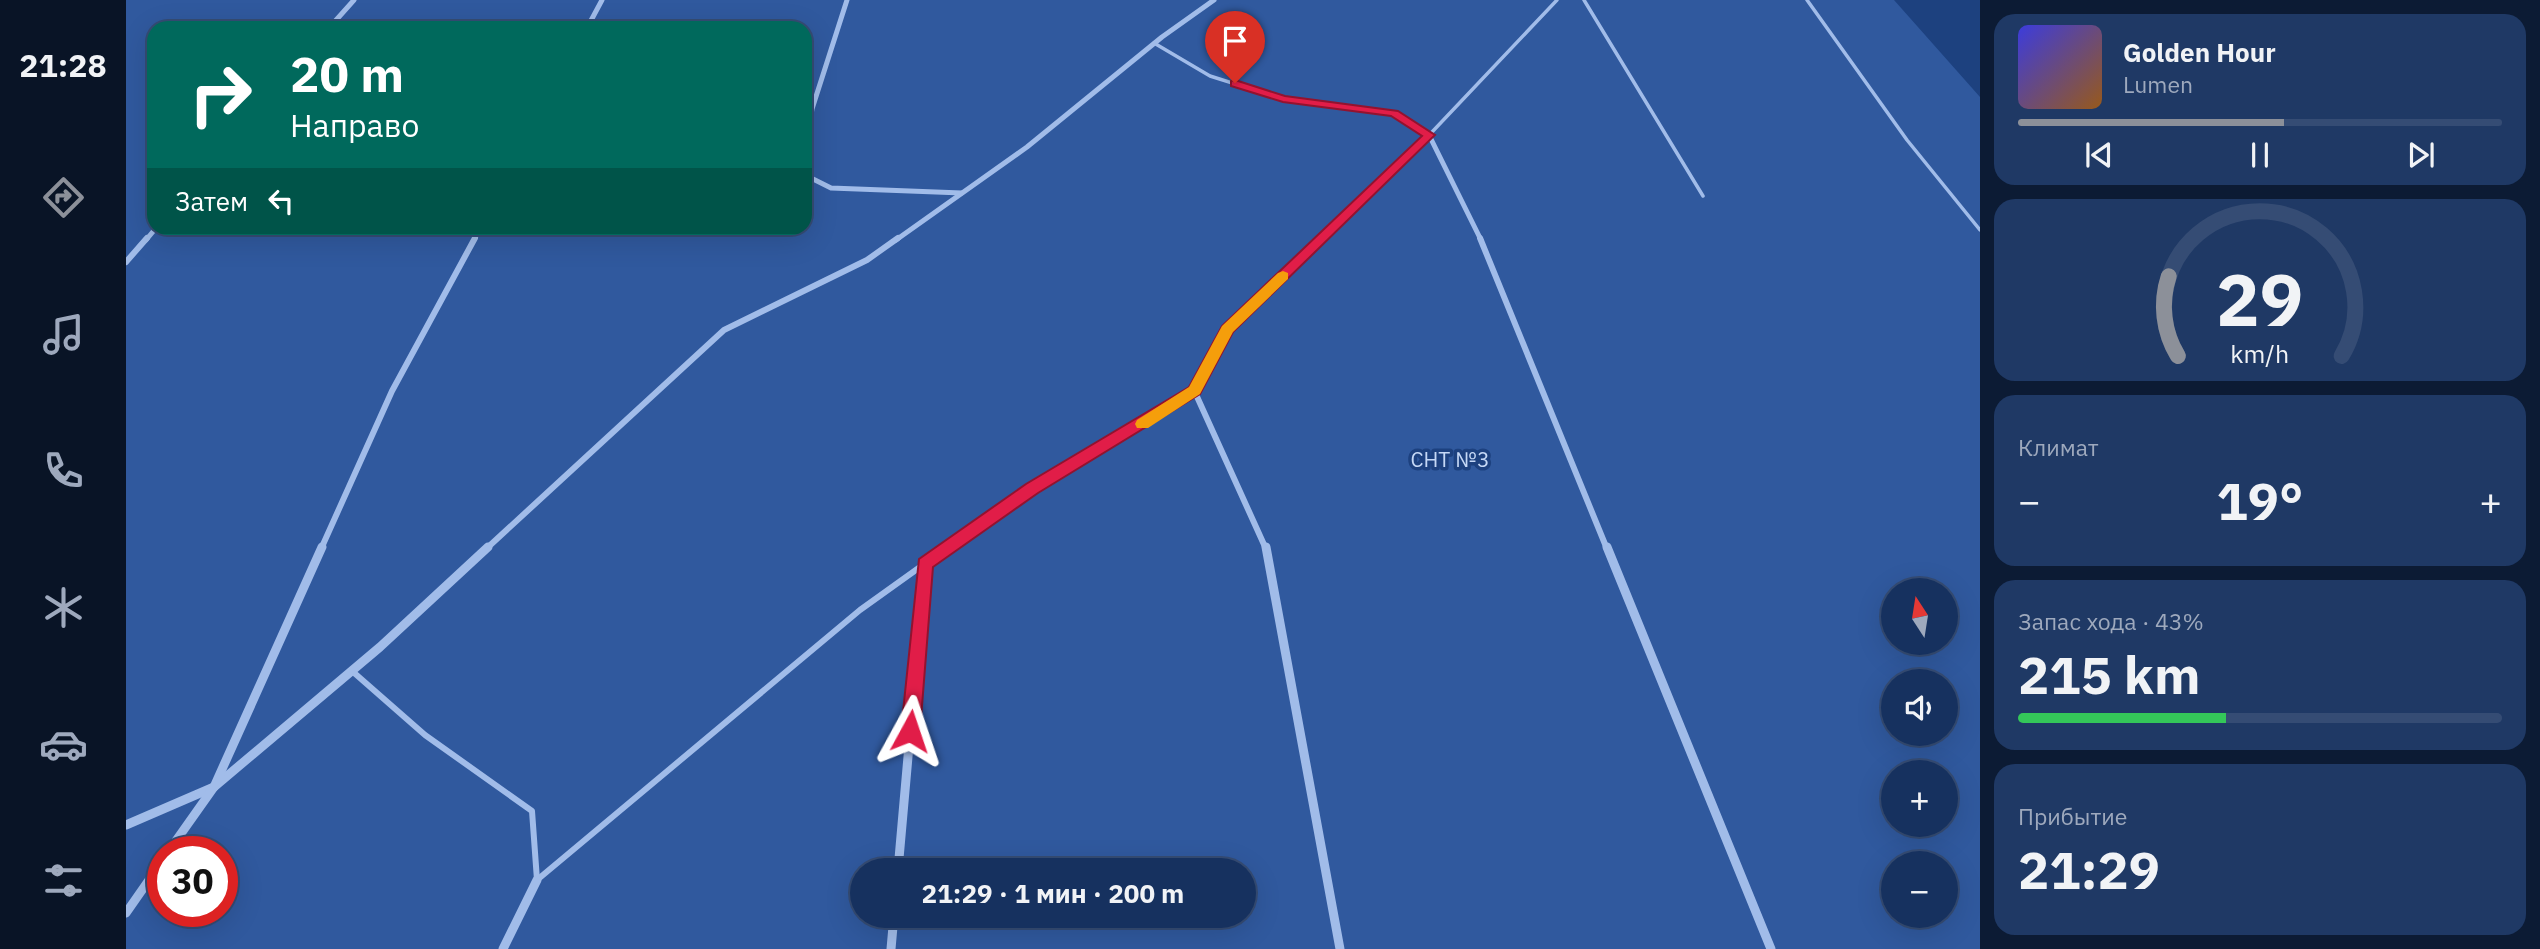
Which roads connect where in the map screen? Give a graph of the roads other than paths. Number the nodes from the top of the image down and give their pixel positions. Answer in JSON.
{"nodes":[{"id":1,"x":354,"y":0,"type":"edge"},
{"id":2,"x":602,"y":0,"type":"edge"},
{"id":3,"x":847,"y":0,"type":"edge"},
{"id":4,"x":1214,"y":0,"type":"edge"},
{"id":5,"x":1557,"y":0,"type":"edge"},
{"id":6,"x":1584,"y":0,"type":"edge"},
{"id":7,"x":1807,"y":0,"type":"edge"},
{"id":8,"x":335,"y":21,"type":"edge"},
{"id":9,"x":591,"y":21,"type":"edge"},
{"id":10,"x":1154,"y":43,"type":"junction"},
{"id":11,"x":812,"y":109,"type":"edge"},
{"id":12,"x":1429,"y":135,"type":"junction"},
{"id":13,"x":812,"y":178,"type":"edge"},
{"id":14,"x":962,"y":193,"type":"junction"},
{"id":15,"x":1703,"y":196,"type":"dead end"},
{"id":16,"x":1980,"y":230,"type":"edge"},
{"id":17,"x":150,"y":235,"type":"edge"},
{"id":18,"x":476,"y":235,"type":"edge"},
{"id":19,"x":126,"y":262,"type":"edge"},
{"id":20,"x":1194,"y":390,"type":"junction"},
{"id":21,"x":925,"y":564,"type":"junction"},
{"id":22,"x":351,"y":671,"type":"junction"},
{"id":23,"x":214,"y":787,"type":"junction"},
{"id":24,"x":126,"y":825,"type":"edge"},
{"id":25,"x":179,"y":836,"type":"edge"},
{"id":26,"x":899,"y":858,"type":"edge"},
{"id":27,"x":537,"y":880,"type":"junction"},
{"id":28,"x":147,"y":883,"type":"edge"},
{"id":29,"x":126,"y":913,"type":"edge"},
{"id":30,"x":893,"y":928,"type":"edge"},
{"id":31,"x":503,"y":949,"type":"edge"},
{"id":32,"x":891,"y":949,"type":"edge"},
{"id":33,"x":1340,"y":949,"type":"edge"},
{"id":34,"x":1771,"y":949,"type":"edge"}],
"edges":[{"from":1,"to":8,"type":"street"},
{"from":2,"to":9,"type":"street"},
{"from":3,"to":11,"type":"street"},
{"from":4,"to":10,"type":"street"},
{"from":5,"to":12,"type":"lane"},
{"from":6,"to":15,"type":"lane"},
{"from":7,"to":16,"type":"lane"},
{"from":10,"to":12,"type":"lane"},
{"from":10,"to":14,"type":"street"},
{"from":12,"to":20,"type":"lane"},
{"from":12,"to":34,"type":"street"},
{"from":13,"to":14,"type":"street"},
{"from":14,"to":22,"type":"street"},
{"from":17,"to":19,"type":"street"},
{"from":18,"to":23,"type":"street"},
{"from":20,"to":21,"type":"lane"},
{"from":20,"to":33,"type":"street"},
{"from":21,"to":26,"type":"street"},
{"from":21,"to":27,"type":"lane"},
{"from":22,"to":23,"type":"street"},
{"from":22,"to":27,"type":"lane"},
{"from":23,"to":24,"type":"street"},
{"from":23,"to":25,"type":"street"},
{"from":27,"to":31,"type":"street"},
{"from":28,"to":29,"type":"street"},
{"from":30,"to":32,"type":"street"}]}
